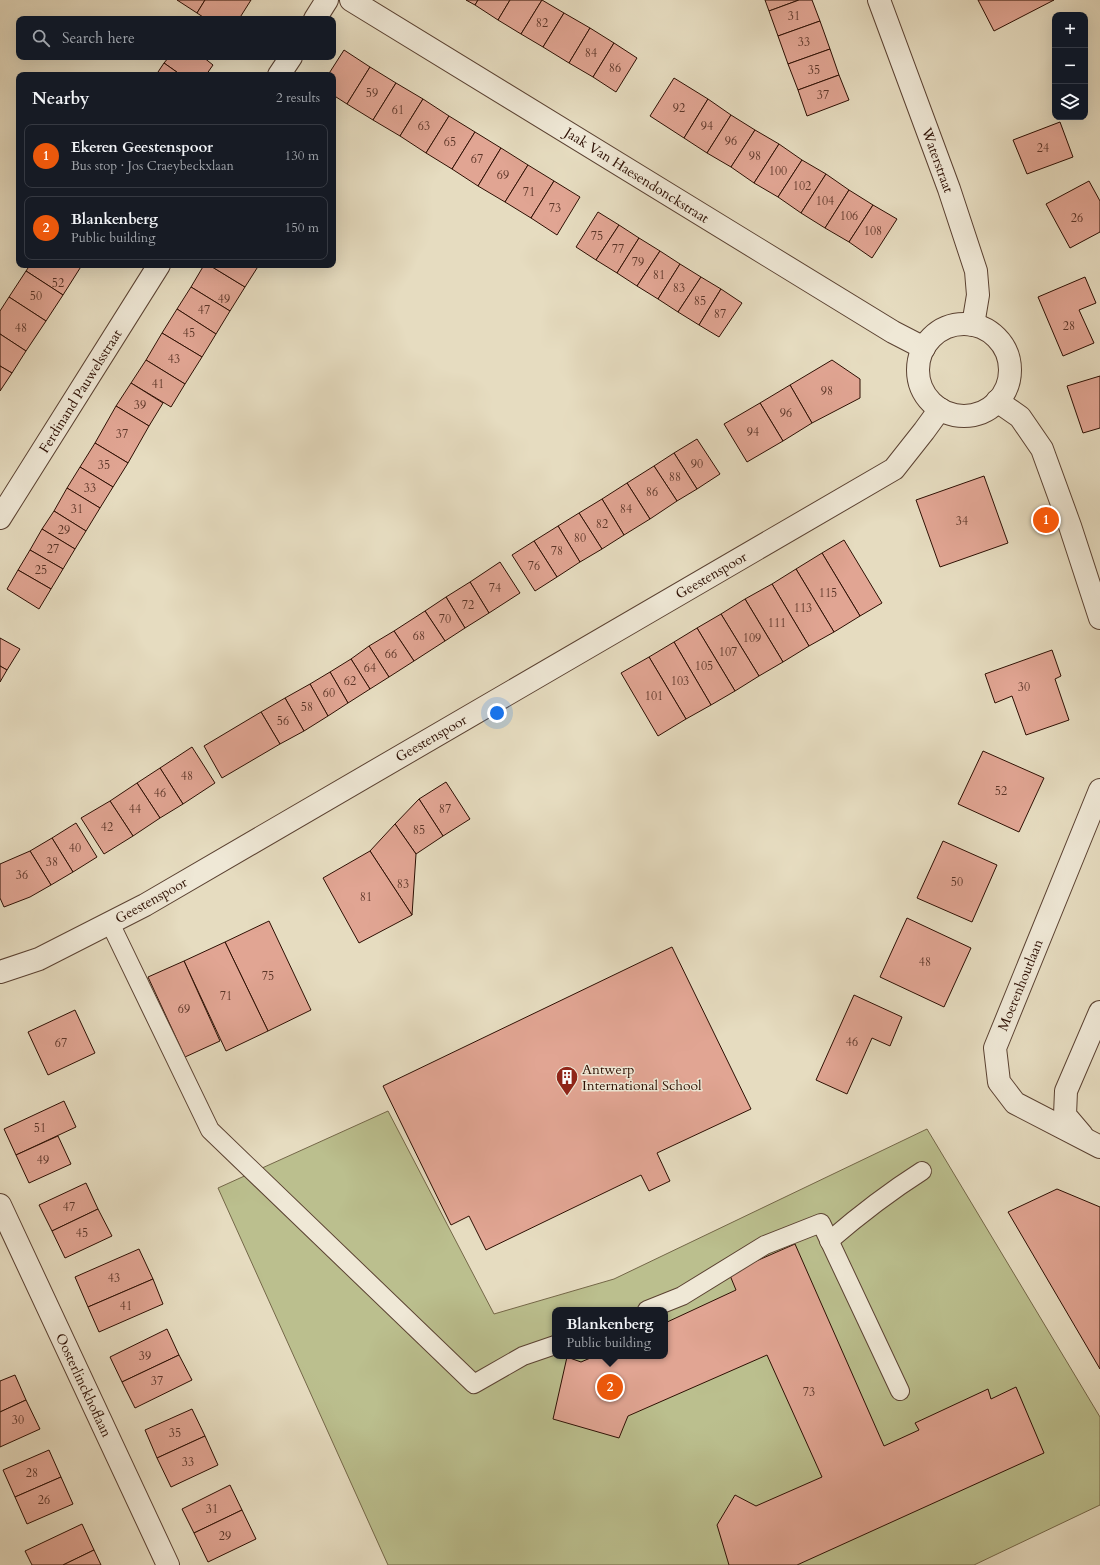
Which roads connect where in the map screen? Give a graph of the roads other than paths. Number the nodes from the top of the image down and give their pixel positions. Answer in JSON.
{"nodes":[{"id":1,"x":327,"y":0,"type":"edge"},
{"id":2,"x":351,"y":0,"type":"edge"},
{"id":3,"x":879,"y":0,"type":"edge"},
{"id":4,"x":317,"y":16,"type":"edge"},
{"id":5,"x":289,"y":60,"type":"edge"},
{"id":6,"x":281,"y":72,"type":"edge"},
{"id":7,"x":158,"y":268,"type":"edge"},
{"id":8,"x":973,"y":325,"type":"junction"},
{"id":9,"x":924,"y":348,"type":"junction"},
{"id":10,"x":997,"y":401,"type":"junction"},
{"id":11,"x":940,"y":409,"type":"junction"},
{"id":12,"x":0,"y":518,"type":"edge"},
{"id":13,"x":1100,"y":618,"type":"edge"},
{"id":14,"x":1100,"y":790,"type":"edge"},
{"id":15,"x":110,"y":923,"type":"junction"},
{"id":16,"x":0,"y":972,"type":"edge"},
{"id":17,"x":1100,"y":1012,"type":"edge"},
{"id":18,"x":1094,"y":1144,"type":"edge"},
{"id":19,"x":922,"y":1171,"type":"dead end"},
{"id":20,"x":0,"y":1205,"type":"edge"},
{"id":21,"x":829,"y":1241,"type":"junction"},
{"id":22,"x":654,"y":1307,"type":"edge"},
{"id":23,"x":552,"y":1346,"type":"edge"},
{"id":24,"x":900,"y":1391,"type":"dead end"},
{"id":25,"x":168,"y":1565,"type":"edge"}],
"edges":[{"from":1,"to":4,"type":"street"},
{"from":2,"to":9,"type":"street","name":"Jaak Van Haesendonckstraat"},
{"from":3,"to":8,"type":"street","name":"Waterstraat"},
{"from":5,"to":6,"type":"street"},
{"from":7,"to":12,"type":"street","name":"Ferdinand Pauwelsstraat"},
{"from":8,"to":9,"type":"street"},
{"from":8,"to":10,"type":"street"},
{"from":9,"to":11,"type":"street"},
{"from":10,"to":11,"type":"street"},
{"from":10,"to":13,"type":"street"},
{"from":11,"to":15,"type":"street","name":"Geestenspoor"},
{"from":14,"to":18,"type":"street","name":"Moerenhoutlaan"},
{"from":15,"to":16,"type":"street","name":"Geestenspoor"},
{"from":15,"to":23,"type":"lane"},
{"from":17,"to":18,"type":"street","name":"Moerenhoutlaan"},
{"from":19,"to":21,"type":"lane"},
{"from":20,"to":25,"type":"street","name":"Oosterlinckhoflaan"},
{"from":21,"to":22,"type":"lane"},
{"from":21,"to":24,"type":"lane"}]}
